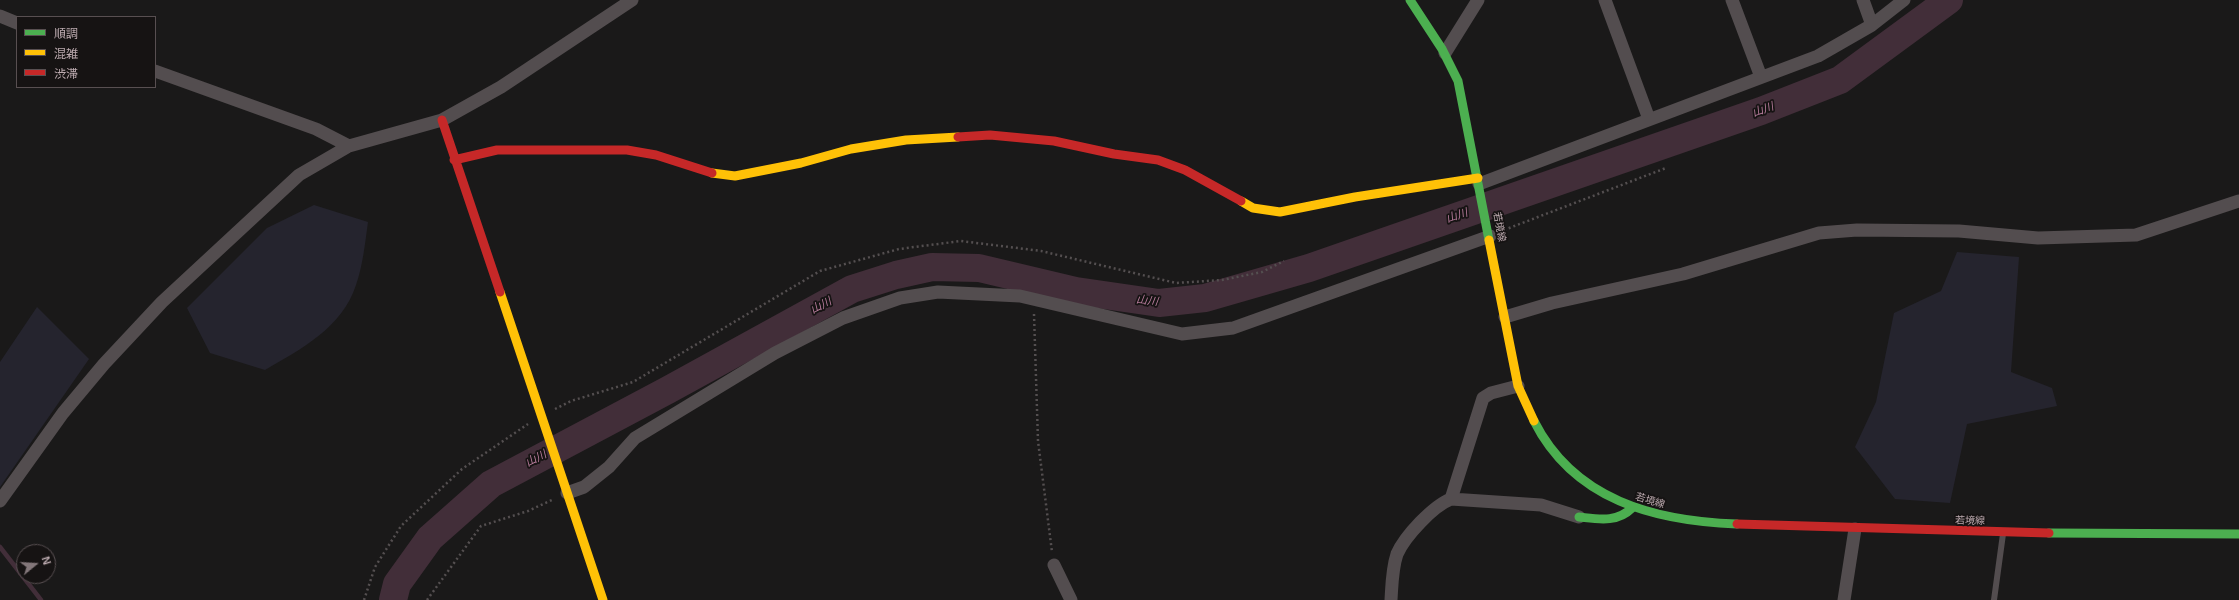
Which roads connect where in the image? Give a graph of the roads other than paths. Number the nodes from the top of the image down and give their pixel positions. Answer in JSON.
{"nodes":[{"id":1,"x":632,"y":0,"type":"edge"},
{"id":2,"x":1410,"y":0,"type":"edge"},
{"id":3,"x":1478,"y":0,"type":"edge"},
{"id":4,"x":1605,"y":0,"type":"edge"},
{"id":5,"x":1732,"y":0,"type":"edge"},
{"id":6,"x":1863,"y":0,"type":"edge"},
{"id":7,"x":1904,"y":0,"type":"edge"},
{"id":8,"x":0,"y":16,"type":"edge"},
{"id":9,"x":16,"y":23,"type":"edge"},
{"id":10,"x":1872,"y":25,"type":"junction"},
{"id":11,"x":1444,"y":53,"type":"junction"},
{"id":12,"x":156,"y":71,"type":"edge"},
{"id":13,"x":1761,"y":77,"type":"junction"},
{"id":14,"x":1649,"y":119,"type":"junction"},
{"id":15,"x":442,"y":120,"type":"junction"},
{"id":16,"x":349,"y":146,"type":"junction"},
{"id":17,"x":454,"y":160,"type":"junction"},
{"id":18,"x":1480,"y":186,"type":"junction"},
{"id":19,"x":2239,"y":202,"type":"edge"},
{"id":20,"x":1488,"y":231,"type":"junction"},
{"id":21,"x":1506,"y":317,"type":"junction"},
{"id":22,"x":1518,"y":386,"type":"junction"},
{"id":23,"x":567,"y":493,"type":"junction"},
{"id":24,"x":1451,"y":499,"type":"junction"},
{"id":25,"x":0,"y":502,"type":"edge"},
{"id":26,"x":1632,"y":508,"type":"junction"},
{"id":27,"x":1579,"y":517,"type":"joint"},
{"id":28,"x":1855,"y":529,"type":"junction"},
{"id":29,"x":2004,"y":532,"type":"junction"},
{"id":30,"x":2239,"y":534,"type":"edge"},
{"id":31,"x":1054,"y":565,"type":"road end"},
{"id":32,"x":603,"y":600,"type":"edge"},
{"id":33,"x":1071,"y":600,"type":"edge"},
{"id":34,"x":1391,"y":600,"type":"edge"},
{"id":35,"x":1844,"y":600,"type":"edge"},
{"id":36,"x":1994,"y":600,"type":"edge"}],
"edges":[{"from":1,"to":15,"type":"street"},
{"from":2,"to":11,"type":"street","name":"若境線"},
{"from":3,"to":11,"type":"street"},
{"from":4,"to":14,"type":"street"},
{"from":5,"to":13,"type":"street"},
{"from":6,"to":10,"type":"street"},
{"from":7,"to":10,"type":"street"},
{"from":8,"to":9,"type":"street"},
{"from":10,"to":13,"type":"street"},
{"from":11,"to":18,"type":"street","name":"若境線"},
{"from":12,"to":16,"type":"street"},
{"from":13,"to":14,"type":"street"},
{"from":14,"to":18,"type":"street"},
{"from":15,"to":16,"type":"street"},
{"from":15,"to":17,"type":"street"},
{"from":16,"to":25,"type":"street"},
{"from":17,"to":18,"type":"street"},
{"from":17,"to":23,"type":"street"},
{"from":18,"to":20,"type":"street","name":"若境線"},
{"from":19,"to":21,"type":"street"},
{"from":20,"to":21,"type":"street","name":"若境線"},
{"from":20,"to":23,"type":"street"},
{"from":21,"to":22,"type":"street","name":"若境線"},
{"from":22,"to":24,"type":"street"},
{"from":22,"to":26,"type":"street","name":"若境線"},
{"from":23,"to":32,"type":"street"},
{"from":24,"to":27,"type":"street"},
{"from":24,"to":34,"type":"street"},
{"from":26,"to":27,"type":"street"},
{"from":26,"to":28,"type":"street","name":"若境線"},
{"from":28,"to":29,"type":"street","name":"若境線"},
{"from":28,"to":35,"type":"street"},
{"from":29,"to":30,"type":"street","name":"若境線"},
{"from":29,"to":36,"type":"lane"},
{"from":31,"to":33,"type":"street"}]}
